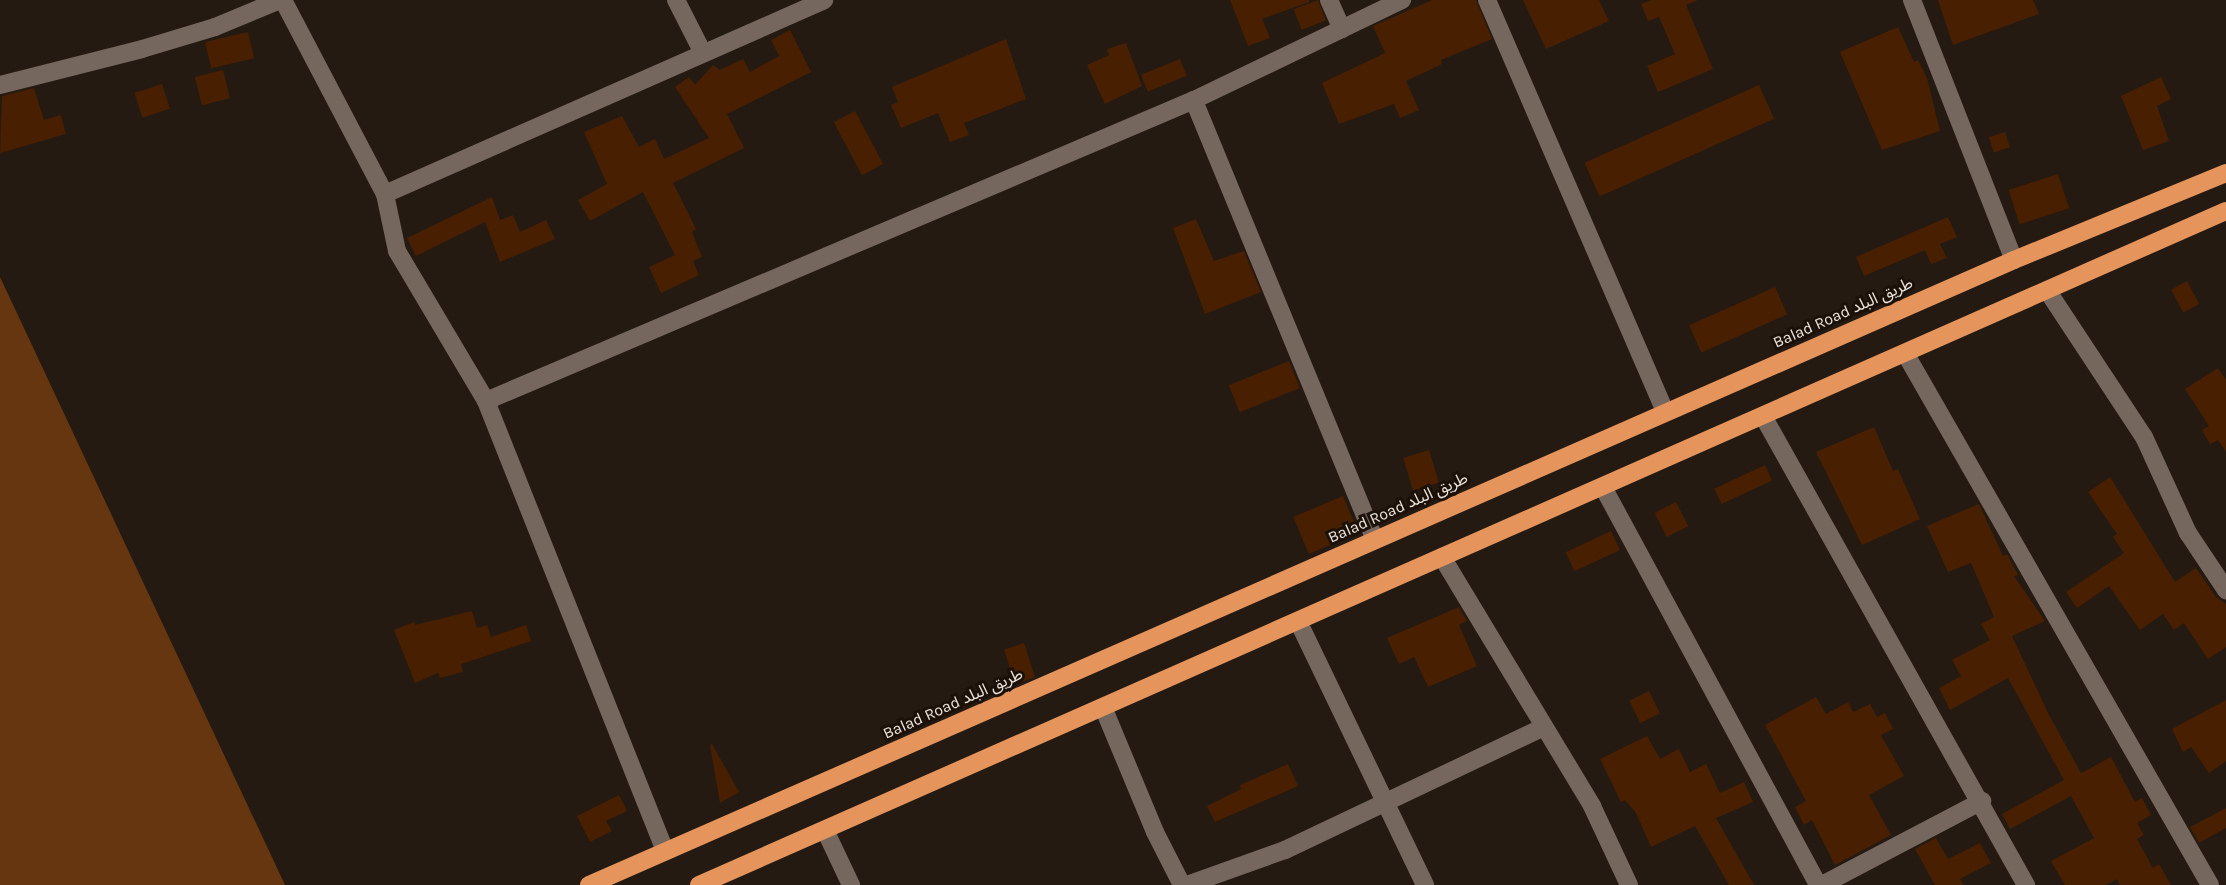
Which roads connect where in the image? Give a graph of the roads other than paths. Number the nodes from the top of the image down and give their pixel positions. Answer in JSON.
{"nodes":[{"id":1,"x":282,"y":0,"type":"edge"},
{"id":2,"x":676,"y":0,"type":"edge"},
{"id":3,"x":824,"y":0,"type":"edge"},
{"id":4,"x":1329,"y":0,"type":"edge"},
{"id":5,"x":1402,"y":0,"type":"edge"},
{"id":6,"x":1487,"y":0,"type":"edge"},
{"id":7,"x":1912,"y":0,"type":"edge"},
{"id":8,"x":1342,"y":29,"type":"junction"},
{"id":9,"x":703,"y":53,"type":"junction"},
{"id":10,"x":0,"y":85,"type":"edge"},
{"id":11,"x":1194,"y":100,"type":"junction"},
{"id":12,"x":2226,"y":172,"type":"edge"},
{"id":13,"x":385,"y":194,"type":"junction"},
{"id":14,"x":2224,"y":216,"type":"edge"},
{"id":15,"x":2014,"y":260,"type":"junction"},
{"id":16,"x":2047,"y":290,"type":"junction"},
{"id":17,"x":1905,"y":353,"type":"junction"},
{"id":18,"x":486,"y":401,"type":"junction"},
{"id":19,"x":1665,"y":412,"type":"junction"},
{"id":20,"x":1763,"y":416,"type":"junction"},
{"id":21,"x":1603,"y":487,"type":"junction"},
{"id":22,"x":1375,"y":540,"type":"junction"},
{"id":23,"x":1442,"y":557,"type":"junction"},
{"id":24,"x":2226,"y":590,"type":"edge"},
{"id":25,"x":1298,"y":621,"type":"junction"},
{"id":26,"x":1103,"y":707,"type":"junction"},
{"id":27,"x":1542,"y":729,"type":"junction"},
{"id":28,"x":1383,"y":801,"type":"junction"},
{"id":29,"x":1982,"y":801,"type":"junction"},
{"id":30,"x":825,"y":830,"type":"junction"},
{"id":31,"x":665,"y":851,"type":"junction"},
{"id":32,"x":589,"y":885,"type":"edge"},
{"id":33,"x":699,"y":885,"type":"edge"},
{"id":34,"x":851,"y":885,"type":"edge"},
{"id":35,"x":1182,"y":885,"type":"edge"},
{"id":36,"x":1188,"y":885,"type":"edge"},
{"id":37,"x":1425,"y":885,"type":"edge"},
{"id":38,"x":1629,"y":885,"type":"edge"},
{"id":39,"x":1820,"y":885,"type":"edge"},
{"id":40,"x":2026,"y":885,"type":"edge"},
{"id":41,"x":2210,"y":885,"type":"edge"}],
"edges":[{"from":1,"to":10,"type":"street"},
{"from":1,"to":13,"type":"street"},
{"from":2,"to":9,"type":"street"},
{"from":3,"to":9,"type":"street"},
{"from":4,"to":8,"type":"street"},
{"from":5,"to":8,"type":"street"},
{"from":6,"to":19,"type":"street"},
{"from":7,"to":15,"type":"street"},
{"from":8,"to":11,"type":"street"},
{"from":9,"to":13,"type":"street"},
{"from":11,"to":18,"type":"street"},
{"from":11,"to":22,"type":"street"},
{"from":12,"to":15,"type":"highway","name":"Balad Road طريق البلد"},
{"from":13,"to":18,"type":"street"},
{"from":14,"to":16,"type":"highway"},
{"from":15,"to":19,"type":"highway","name":"Balad Road طريق البلد"},
{"from":16,"to":17,"type":"highway"},
{"from":16,"to":24,"type":"street"},
{"from":17,"to":20,"type":"highway"},
{"from":17,"to":41,"type":"street"},
{"from":18,"to":31,"type":"street"},
{"from":19,"to":22,"type":"highway","name":"Balad Road طريق البلد"},
{"from":20,"to":21,"type":"highway"},
{"from":20,"to":29,"type":"street"},
{"from":21,"to":23,"type":"highway"},
{"from":21,"to":39,"type":"street"},
{"from":22,"to":31,"type":"highway","name":"Balad Road طريق البلد"},
{"from":23,"to":25,"type":"highway"},
{"from":23,"to":27,"type":"street"},
{"from":25,"to":26,"type":"highway"},
{"from":25,"to":28,"type":"street"},
{"from":26,"to":30,"type":"highway"},
{"from":26,"to":35,"type":"street"},
{"from":27,"to":28,"type":"street"},
{"from":27,"to":38,"type":"street"},
{"from":28,"to":36,"type":"street"},
{"from":28,"to":37,"type":"street"},
{"from":29,"to":39,"type":"street"},
{"from":29,"to":40,"type":"street"},
{"from":30,"to":33,"type":"highway"},
{"from":30,"to":34,"type":"street"},
{"from":31,"to":32,"type":"highway","name":"Balad Road طريق البلد"}]}
